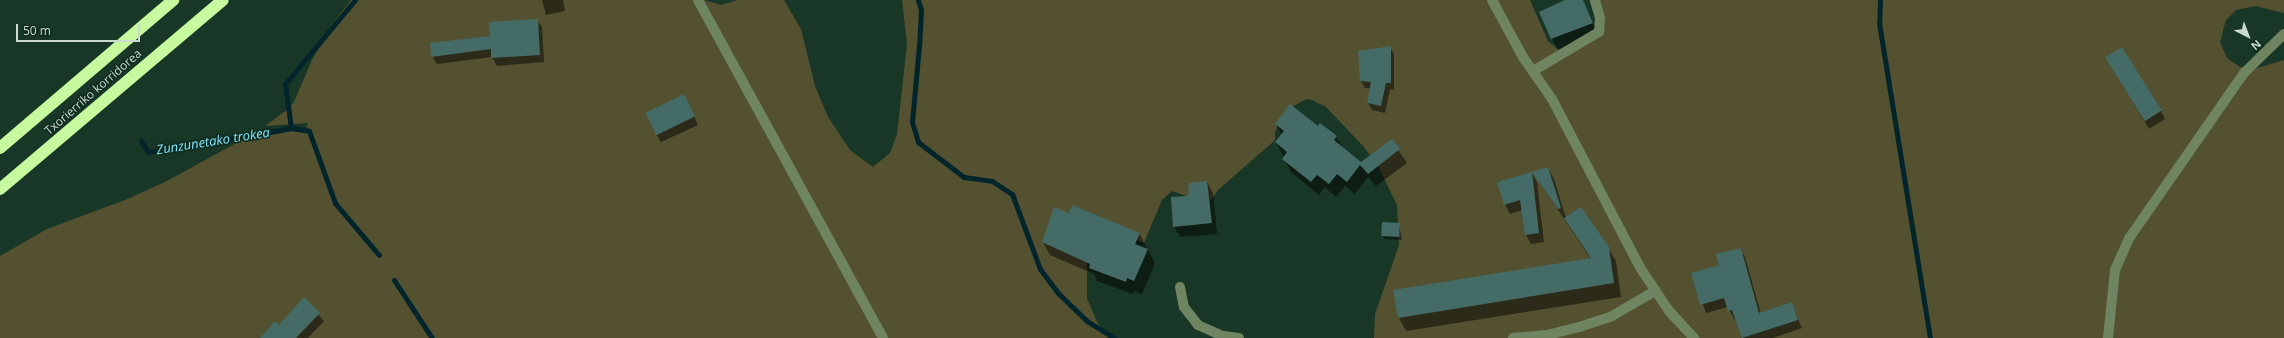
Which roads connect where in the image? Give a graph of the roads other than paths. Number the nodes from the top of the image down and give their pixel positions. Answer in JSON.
{"nodes":[{"id":1,"x":173,"y":0,"type":"edge"},
{"id":2,"x":223,"y":0,"type":"edge"},
{"id":3,"x":698,"y":0,"type":"edge"},
{"id":4,"x":1492,"y":0,"type":"edge"},
{"id":5,"x":1595,"y":0,"type":"edge"},
{"id":6,"x":2284,"y":34,"type":"edge"},
{"id":7,"x":1533,"y":71,"type":"junction"},
{"id":8,"x":0,"y":148,"type":"edge"},
{"id":9,"x":0,"y":189,"type":"edge"},
{"id":10,"x":1180,"y":287,"type":"dead end"},
{"id":11,"x":1655,"y":291,"type":"junction"},
{"id":12,"x":883,"y":338,"type":"edge"},
{"id":13,"x":1239,"y":338,"type":"edge"},
{"id":14,"x":1513,"y":338,"type":"edge"},
{"id":15,"x":1694,"y":338,"type":"edge"},
{"id":16,"x":2108,"y":338,"type":"edge"}],
"edges":[{"from":1,"to":8,"type":"highway","name":"Txorierriko korridorea"},
{"from":2,"to":9,"type":"highway","name":"Txorierriko korridorea"},
{"from":3,"to":12,"type":"street"},
{"from":4,"to":7,"type":"street"},
{"from":5,"to":7,"type":"street"},
{"from":6,"to":16,"type":"street"},
{"from":7,"to":11,"type":"street"},
{"from":10,"to":13,"type":"street"},
{"from":11,"to":14,"type":"street"},
{"from":11,"to":15,"type":"street"}]}
